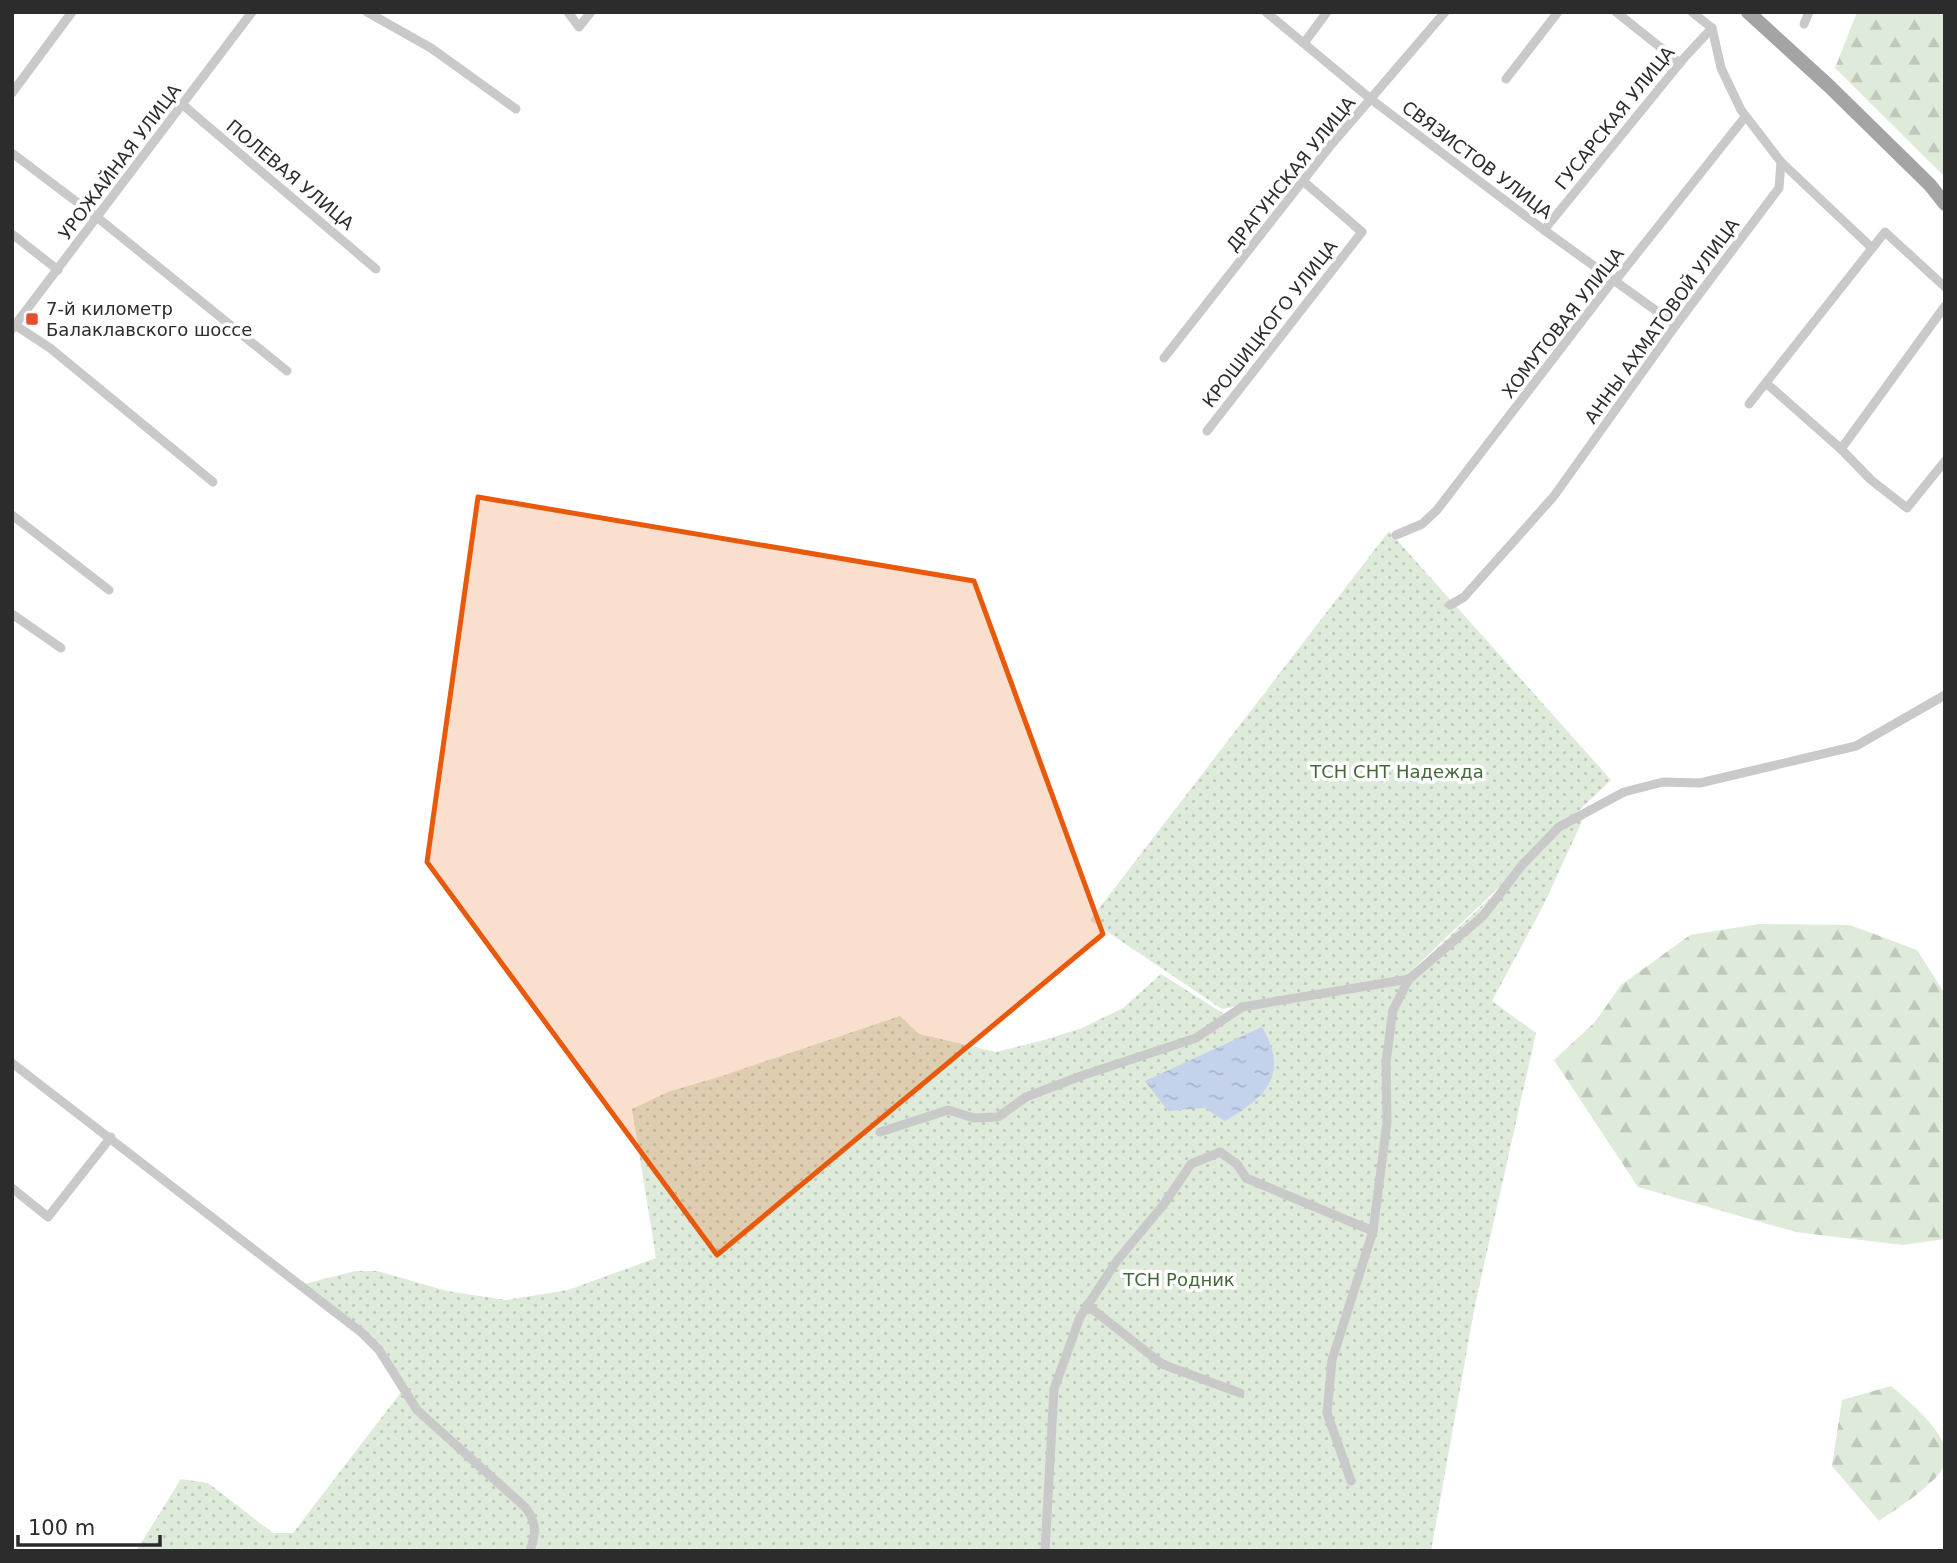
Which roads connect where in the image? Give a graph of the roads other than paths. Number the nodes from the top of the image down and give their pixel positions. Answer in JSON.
{"nodes":[{"id":1,"x":72,"y":12,"type":"edge"},
{"id":2,"x":252,"y":12,"type":"edge"},
{"id":3,"x":367,"y":12,"type":"edge"},
{"id":4,"x":568,"y":12,"type":"edge"},
{"id":5,"x":591,"y":12,"type":"edge"},
{"id":6,"x":1266,"y":12,"type":"edge"},
{"id":7,"x":1327,"y":12,"type":"edge"},
{"id":8,"x":1446,"y":12,"type":"edge"},
{"id":9,"x":1558,"y":12,"type":"edge"},
{"id":10,"x":1616,"y":12,"type":"edge"},
{"id":11,"x":1692,"y":12,"type":"edge"},
{"id":12,"x":1748,"y":12,"type":"edge"},
{"id":13,"x":1809,"y":12,"type":"edge"},
{"id":14,"x":1804,"y":23,"type":"dead end"},
{"id":15,"x":1712,"y":28,"type":"junction"},
{"id":16,"x":1304,"y":43,"type":"junction"},
{"id":17,"x":1680,"y":63,"type":"junction"},
{"id":18,"x":1506,"y":79,"type":"dead end"},
{"id":19,"x":12,"y":93,"type":"edge"},
{"id":20,"x":1372,"y":100,"type":"junction"},
{"id":21,"x":183,"y":105,"type":"junction"},
{"id":22,"x":516,"y":108,"type":"dead end"},
{"id":23,"x":1745,"y":117,"type":"junction"},
{"id":24,"x":12,"y":153,"type":"edge"},
{"id":25,"x":1781,"y":162,"type":"junction"},
{"id":26,"x":1303,"y":180,"type":"junction"},
{"id":27,"x":1945,"y":204,"type":"edge"},
{"id":28,"x":98,"y":218,"type":"junction"},
{"id":29,"x":1544,"y":230,"type":"junction"},
{"id":30,"x":12,"y":234,"type":"edge"},
{"id":31,"x":1872,"y":248,"type":"junction"},
{"id":32,"x":376,"y":269,"type":"dead end"},
{"id":33,"x":58,"y":270,"type":"junction"},
{"id":34,"x":1615,"y":281,"type":"junction"},
{"id":35,"x":1945,"y":287,"type":"edge"},
{"id":36,"x":1945,"y":306,"type":"edge"},
{"id":37,"x":1676,"y":325,"type":"junction"},
{"id":38,"x":14,"y":327,"type":"edge"},
{"id":39,"x":1164,"y":358,"type":"dead end"},
{"id":40,"x":287,"y":371,"type":"dead end"},
{"id":41,"x":1766,"y":383,"type":"junction"},
{"id":42,"x":1749,"y":404,"type":"dead end"},
{"id":43,"x":1207,"y":431,"type":"dead end"},
{"id":44,"x":1841,"y":449,"type":"junction"},
{"id":45,"x":1945,"y":461,"type":"edge"},
{"id":46,"x":213,"y":482,"type":"dead end"},
{"id":47,"x":12,"y":514,"type":"edge"},
{"id":48,"x":1396,"y":535,"type":"dead end"},
{"id":49,"x":109,"y":590,"type":"dead end"},
{"id":50,"x":1450,"y":605,"type":"dead end"},
{"id":51,"x":12,"y":614,"type":"edge"},
{"id":52,"x":61,"y":648,"type":"dead end"},
{"id":53,"x":1945,"y":695,"type":"edge"},
{"id":54,"x":1409,"y":979,"type":"junction"},
{"id":55,"x":12,"y":1063,"type":"edge"},
{"id":56,"x":880,"y":1132,"type":"dead end"},
{"id":57,"x":111,"y":1137,"type":"junction"},
{"id":58,"x":12,"y":1188,"type":"edge"},
{"id":59,"x":1373,"y":1231,"type":"junction"},
{"id":60,"x":1087,"y":1305,"type":"junction"},
{"id":61,"x":1240,"y":1393,"type":"dead end"},
{"id":62,"x":1351,"y":1482,"type":"dead end"},
{"id":63,"x":530,"y":1551,"type":"edge"},
{"id":64,"x":1045,"y":1551,"type":"edge"}],
"edges":[{"from":1,"to":19,"type":"street"},
{"from":2,"to":21,"type":"street","name":"УРОЖАЙНАЯ УЛИЦА"},
{"from":3,"to":22,"type":"street"},
{"from":4,"to":5,"type":"street"},
{"from":6,"to":16,"type":"street","name":"СВЯЗИСТОВ УЛИЦА"},
{"from":7,"to":16,"type":"street"},
{"from":8,"to":20,"type":"street","name":"ДРАГУНСКАЯ УЛИЦА"},
{"from":9,"to":18,"type":"street"},
{"from":10,"to":17,"type":"street"},
{"from":11,"to":15,"type":"street"},
{"from":12,"to":27,"type":"main road"},
{"from":13,"to":14,"type":"street"},
{"from":15,"to":17,"type":"street","name":"ГУСАРСКАЯ УЛИЦА"},
{"from":15,"to":23,"type":"street"},
{"from":16,"to":20,"type":"street","name":"СВЯЗИСТОВ УЛИЦА"},
{"from":17,"to":29,"type":"street","name":"ГУСАРСКАЯ УЛИЦА"},
{"from":20,"to":26,"type":"street","name":"ДРАГУНСКАЯ УЛИЦА"},
{"from":20,"to":29,"type":"street","name":"СВЯЗИСТОВ УЛИЦА"},
{"from":21,"to":28,"type":"street","name":"УРОЖАЙНАЯ УЛИЦА"},
{"from":21,"to":32,"type":"street","name":"ПОЛЕВАЯ УЛИЦА"},
{"from":23,"to":25,"type":"street"},
{"from":23,"to":34,"type":"street","name":"ХОМУТОВАЯ УЛИЦА"},
{"from":24,"to":28,"type":"street"},
{"from":25,"to":31,"type":"street"},
{"from":25,"to":37,"type":"street","name":"АННЫ АХМАТОВОЙ УЛИЦА"},
{"from":26,"to":39,"type":"street","name":"ДРАГУНСКАЯ УЛИЦА"},
{"from":26,"to":43,"type":"street","name":"КРОШИЦКОГО УЛИЦА"},
{"from":28,"to":33,"type":"street","name":"УРОЖАЙНАЯ УЛИЦА"},
{"from":28,"to":40,"type":"street"},
{"from":29,"to":34,"type":"street","name":"СВЯЗИСТОВ УЛИЦА"},
{"from":30,"to":33,"type":"street"},
{"from":31,"to":35,"type":"street"},
{"from":31,"to":41,"type":"street"},
{"from":33,"to":38,"type":"street","name":"УРОЖАЙНАЯ УЛИЦА"},
{"from":34,"to":37,"type":"street","name":"СВЯЗИСТОВ УЛИЦА"},
{"from":34,"to":48,"type":"street","name":"ХОМУТОВАЯ УЛИЦА"},
{"from":36,"to":44,"type":"street"},
{"from":37,"to":50,"type":"street","name":"АННЫ АХМАТОВОЙ УЛИЦА"},
{"from":38,"to":46,"type":"street"},
{"from":41,"to":42,"type":"street"},
{"from":41,"to":44,"type":"street"},
{"from":44,"to":45,"type":"street"},
{"from":47,"to":49,"type":"street"},
{"from":51,"to":52,"type":"street"},
{"from":53,"to":54,"type":"street"},
{"from":54,"to":56,"type":"street"},
{"from":54,"to":59,"type":"street"},
{"from":55,"to":57,"type":"street"},
{"from":57,"to":58,"type":"street"},
{"from":57,"to":63,"type":"street"},
{"from":59,"to":60,"type":"street"},
{"from":59,"to":62,"type":"street"},
{"from":60,"to":61,"type":"street"},
{"from":60,"to":64,"type":"street"}]}
